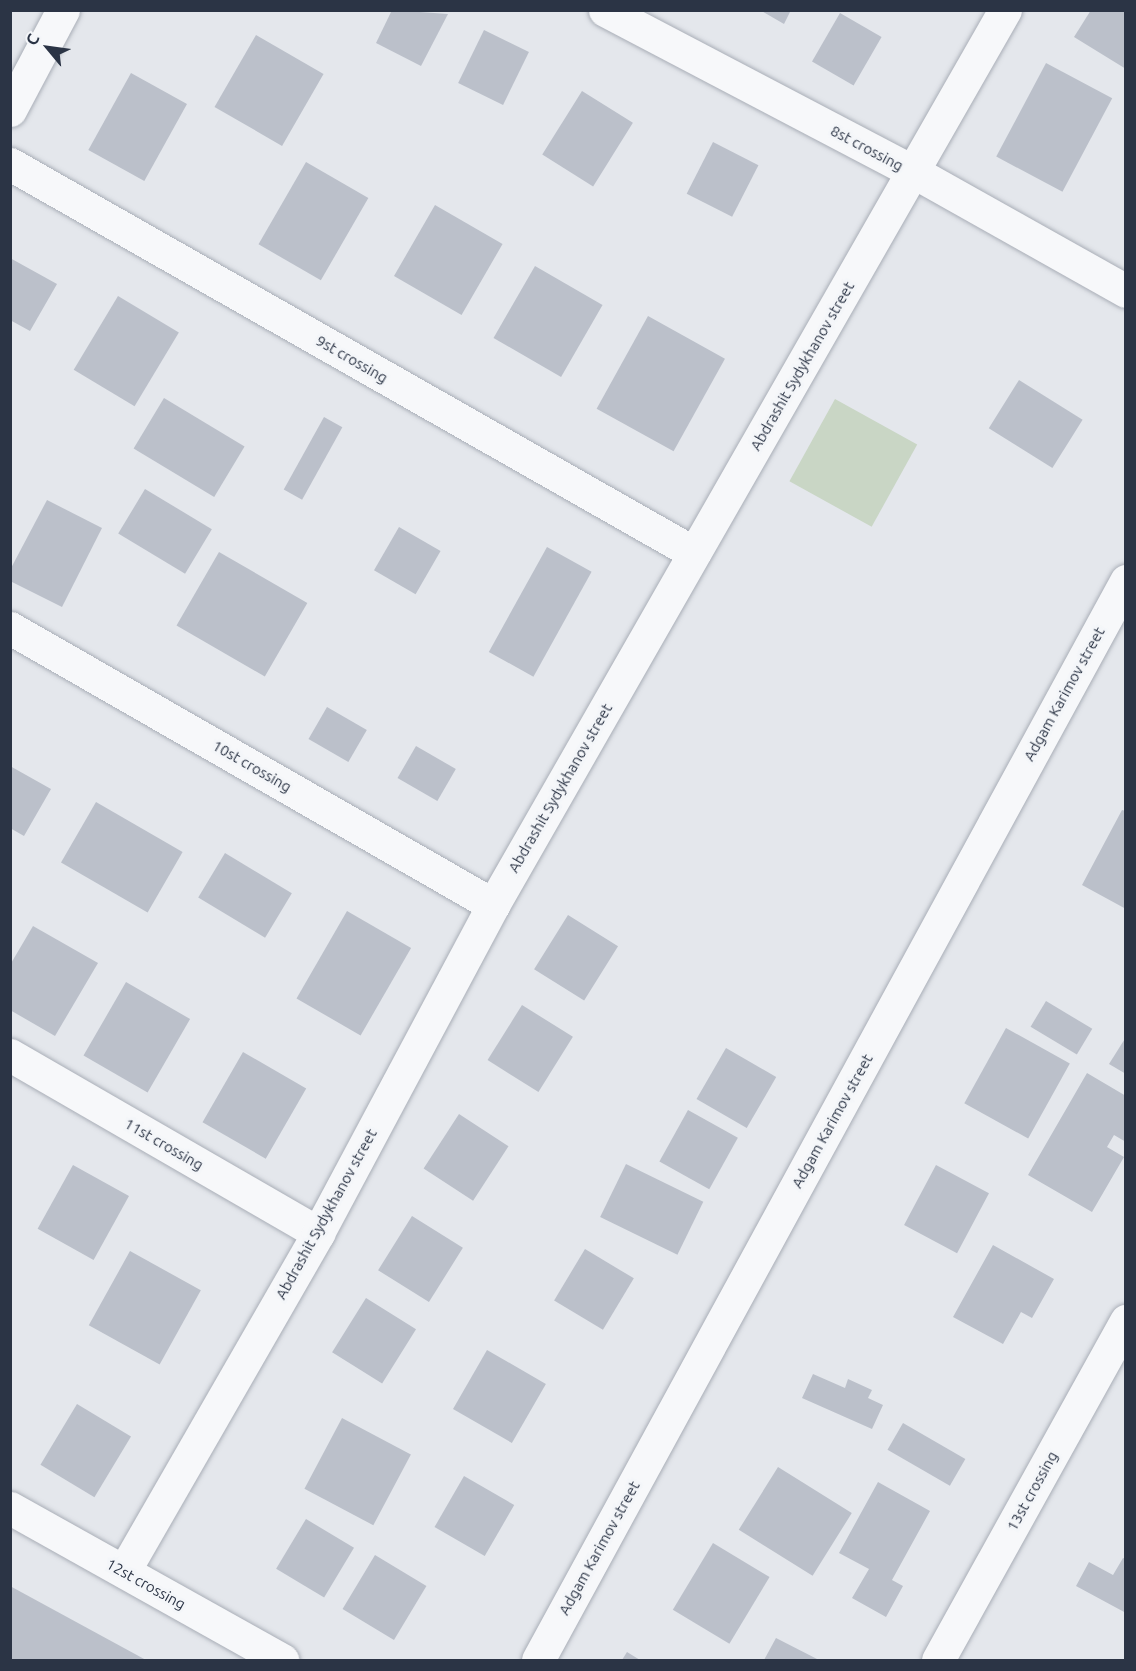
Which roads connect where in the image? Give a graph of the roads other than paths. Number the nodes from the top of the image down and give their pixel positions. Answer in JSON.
{"nodes":[{"id":1,"x":63,"y":10,"type":"edge"},
{"id":2,"x":605,"y":10,"type":"edge"},
{"id":3,"x":1005,"y":10,"type":"edge"},
{"id":4,"x":10,"y":110,"type":"edge"},
{"id":5,"x":10,"y":164,"type":"edge"},
{"id":6,"x":914,"y":172,"type":"junction"},
{"id":7,"x":1125,"y":291,"type":"edge"},
{"id":8,"x":694,"y":553,"type":"junction"},
{"id":9,"x":1125,"y":581,"type":"edge"},
{"id":10,"x":10,"y":628,"type":"edge"},
{"id":11,"x":494,"y":905,"type":"junction"},
{"id":12,"x":10,"y":1055,"type":"edge"},
{"id":13,"x":318,"y":1233,"type":"junction"},
{"id":14,"x":1125,"y":1321,"type":"edge"},
{"id":15,"x":10,"y":1508,"type":"edge"},
{"id":16,"x":124,"y":1571,"type":"junction"},
{"id":17,"x":282,"y":1660,"type":"edge"},
{"id":18,"x":537,"y":1660,"type":"edge"},
{"id":19,"x":938,"y":1660,"type":"edge"}],
"edges":[{"from":1,"to":4,"type":"street"},
{"from":2,"to":6,"type":"street","name":"8st crossing"},
{"from":3,"to":6,"type":"street","name":"Abdrashit Sydykhanov street"},
{"from":5,"to":8,"type":"street","name":"9st crossing"},
{"from":6,"to":7,"type":"street","name":"8st crossing"},
{"from":6,"to":8,"type":"street","name":"Abdrashit Sydykhanov street"},
{"from":8,"to":11,"type":"street","name":"Abdrashit Sydykhanov street"},
{"from":9,"to":18,"type":"street","name":"Adgam Karimov street"},
{"from":10,"to":11,"type":"street","name":"10st crossing"},
{"from":11,"to":13,"type":"street","name":"Abdrashit Sydykhanov street"},
{"from":12,"to":13,"type":"street","name":"11st crossing"},
{"from":13,"to":16,"type":"street","name":"Abdrashit Sydykhanov street"},
{"from":14,"to":19,"type":"street","name":"13st crossing"},
{"from":15,"to":16,"type":"street","name":"12st crossing"},
{"from":16,"to":17,"type":"street","name":"12st crossing"}]}
